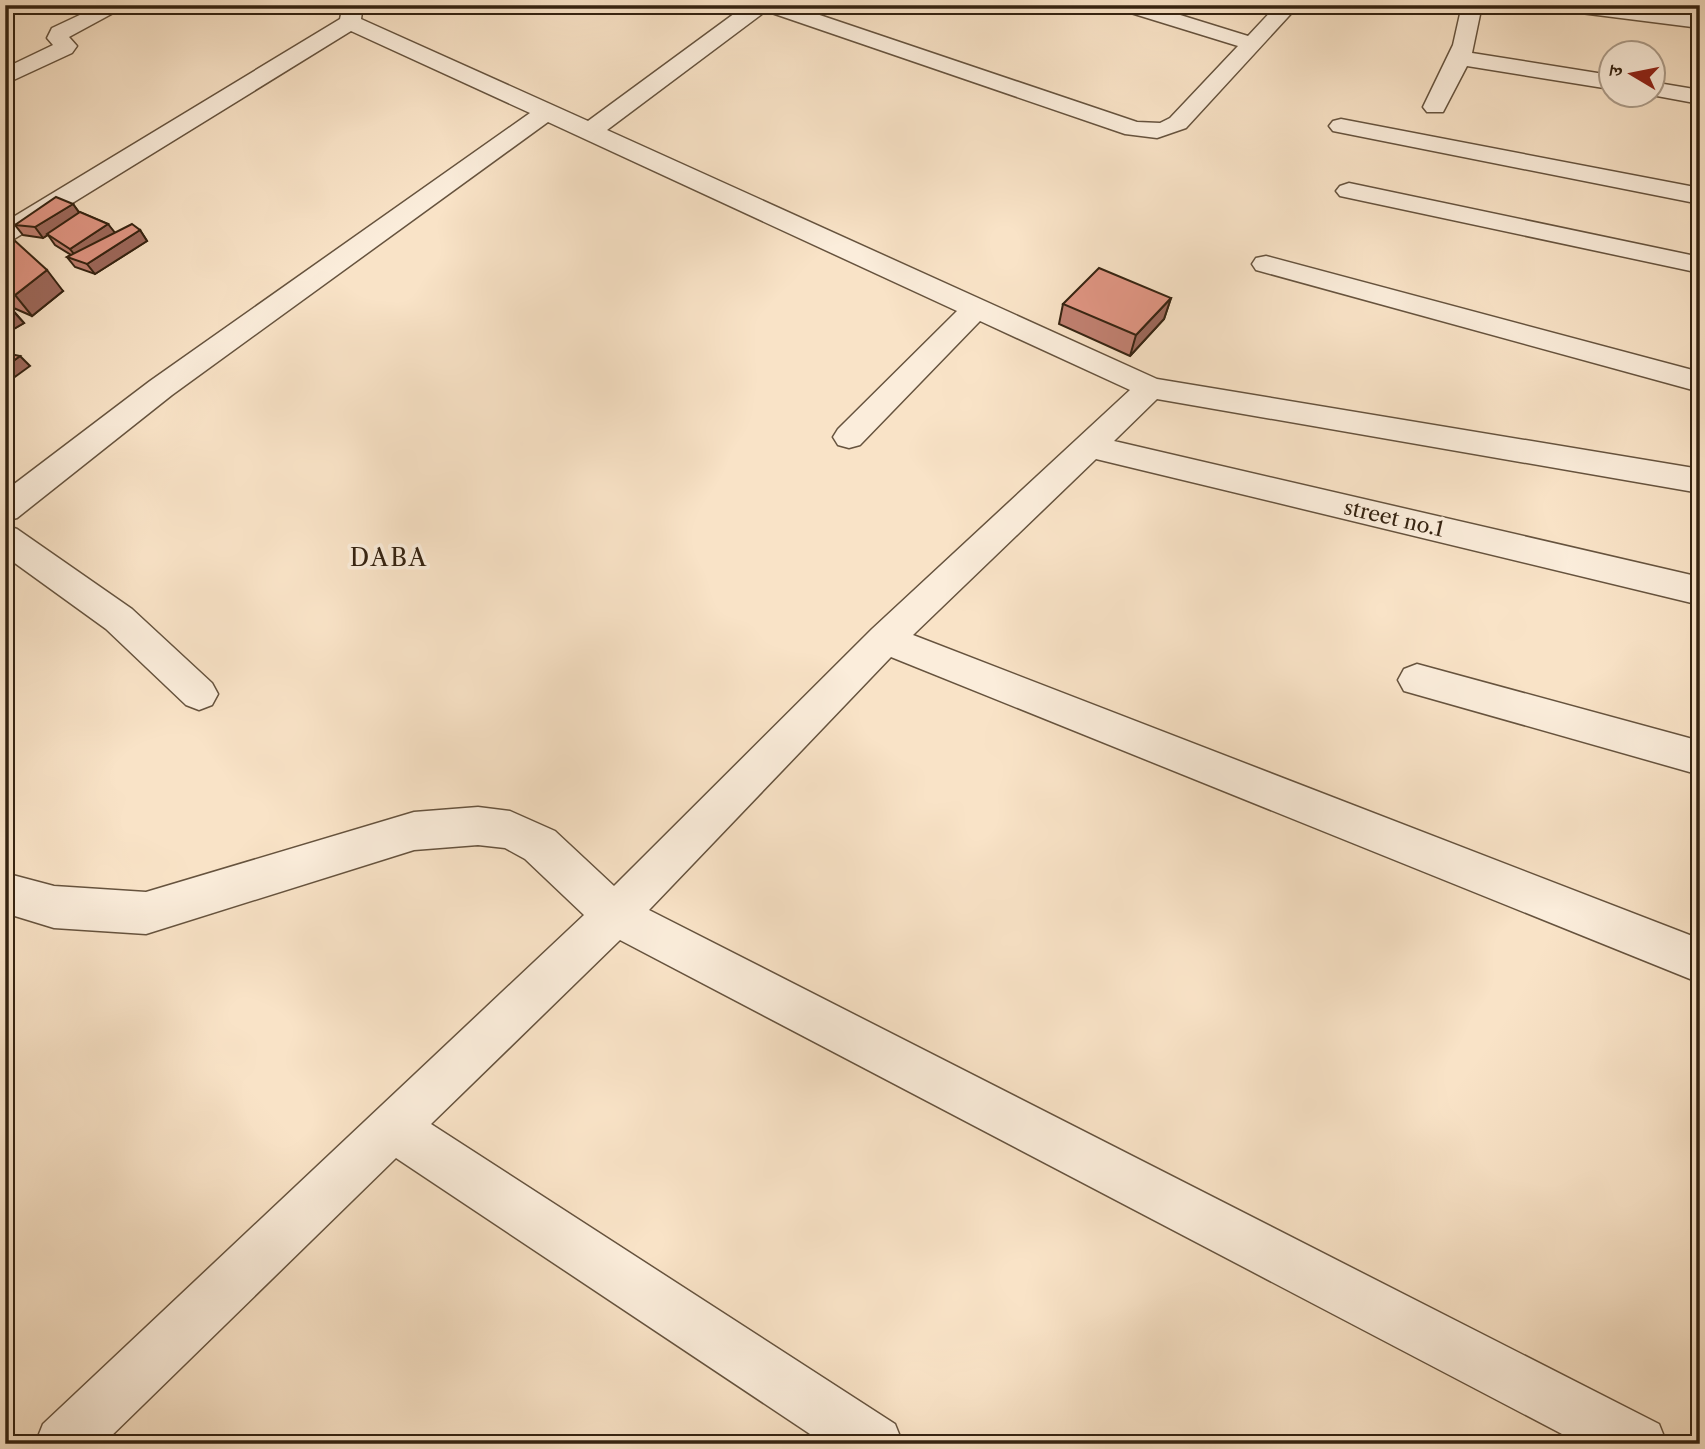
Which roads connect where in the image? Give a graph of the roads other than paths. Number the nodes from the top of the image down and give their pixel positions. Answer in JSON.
{"nodes":[{"id":1,"x":118,"y":5,"type":"edge"},
{"id":2,"x":760,"y":5,"type":"edge"},
{"id":3,"x":769,"y":5,"type":"edge"},
{"id":4,"x":1125,"y":5,"type":"edge"},
{"id":5,"x":1289,"y":5,"type":"edge"},
{"id":6,"x":1472,"y":5,"type":"edge"},
{"id":7,"x":1565,"y":5,"type":"edge"},
{"id":8,"x":352,"y":13,"type":"edge"},
{"id":9,"x":1700,"y":22,"type":"edge"},
{"id":10,"x":1253,"y":44,"type":"junction"},
{"id":11,"x":1460,"y":58,"type":"junction"},
{"id":12,"x":5,"y":77,"type":"edge"},
{"id":13,"x":1596,"y":80,"type":"edge"},
{"id":14,"x":1666,"y":91,"type":"edge"},
{"id":15,"x":1700,"y":97,"type":"edge"},
{"id":16,"x":1435,"y":107,"type":"dead end"},
{"id":17,"x":548,"y":111,"type":"junction"},
{"id":18,"x":1340,"y":125,"type":"dead end"},
{"id":19,"x":590,"y":131,"type":"junction"},
{"id":20,"x":1349,"y":191,"type":"dead end"},
{"id":21,"x":1700,"y":196,"type":"edge"},
{"id":22,"x":5,"y":233,"type":"edge"},
{"id":23,"x":1266,"y":264,"type":"dead end"},
{"id":24,"x":1700,"y":265,"type":"edge"},
{"id":25,"x":976,"y":308,"type":"junction"},
{"id":26,"x":1700,"y":382,"type":"edge"},
{"id":27,"x":1151,"y":388,"type":"junction"},
{"id":28,"x":849,"y":437,"type":"dead end"},
{"id":29,"x":1088,"y":446,"type":"junction"},
{"id":30,"x":1700,"y":481,"type":"edge"},
{"id":31,"x":5,"y":509,"type":"edge"},
{"id":32,"x":12,"y":556,"type":"edge"},
{"id":33,"x":1700,"y":591,"type":"edge"},
{"id":34,"x":885,"y":639,"type":"junction"},
{"id":35,"x":1418,"y":680,"type":"dead end"},
{"id":36,"x":199,"y":694,"type":"dead end"},
{"id":37,"x":1700,"y":758,"type":"edge"},
{"id":38,"x":5,"y":893,"type":"edge"},
{"id":39,"x":615,"y":915,"type":"junction"},
{"id":40,"x":1700,"y":961,"type":"edge"},
{"id":41,"x":393,"y":1127,"type":"junction"},
{"id":42,"x":63,"y":1444,"type":"edge"},
{"id":43,"x":875,"y":1444,"type":"edge"},
{"id":44,"x":1639,"y":1444,"type":"edge"}],
"edges":[{"from":1,"to":12,"type":"street"},
{"from":2,"to":19,"type":"street"},
{"from":3,"to":10,"type":"street"},
{"from":4,"to":10,"type":"street"},
{"from":5,"to":10,"type":"street"},
{"from":6,"to":11,"type":"street"},
{"from":7,"to":9,"type":"street"},
{"from":8,"to":17,"type":"street"},
{"from":8,"to":22,"type":"street"},
{"from":11,"to":13,"type":"street"},
{"from":11,"to":16,"type":"street"},
{"from":14,"to":15,"type":"street"},
{"from":17,"to":19,"type":"street"},
{"from":17,"to":31,"type":"street"},
{"from":18,"to":21,"type":"street"},
{"from":19,"to":25,"type":"street"},
{"from":20,"to":24,"type":"street"},
{"from":23,"to":26,"type":"street"},
{"from":25,"to":27,"type":"street"},
{"from":25,"to":28,"type":"street"},
{"from":27,"to":29,"type":"street"},
{"from":27,"to":30,"type":"street"},
{"from":29,"to":33,"type":"street","name":"street no.1"},
{"from":29,"to":34,"type":"street"},
{"from":32,"to":36,"type":"street"},
{"from":34,"to":39,"type":"street"},
{"from":34,"to":40,"type":"street"},
{"from":35,"to":37,"type":"street"},
{"from":38,"to":39,"type":"street"},
{"from":39,"to":41,"type":"street"},
{"from":39,"to":44,"type":"street"},
{"from":41,"to":42,"type":"street"},
{"from":41,"to":43,"type":"street"}]}
